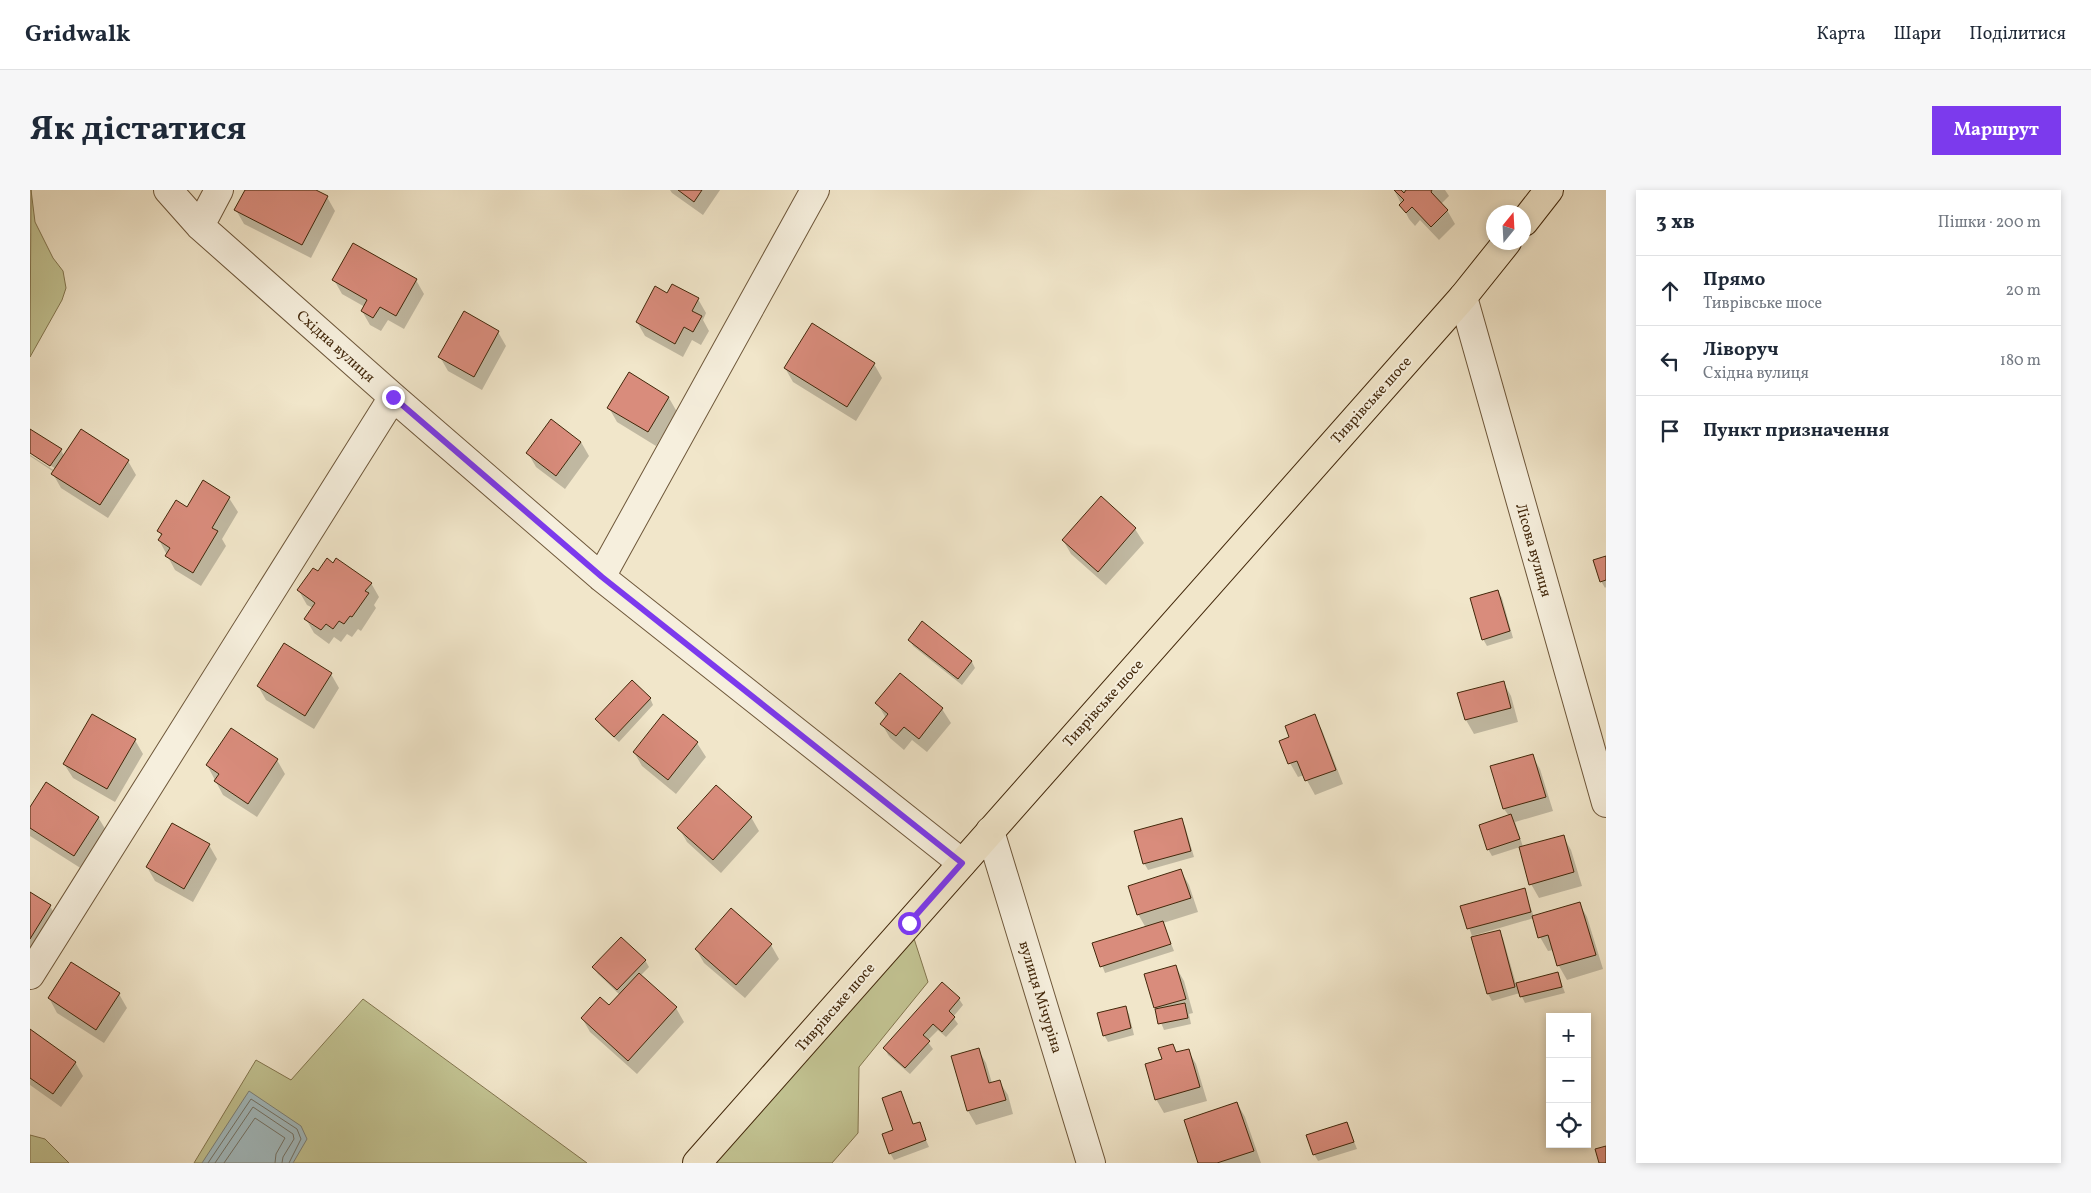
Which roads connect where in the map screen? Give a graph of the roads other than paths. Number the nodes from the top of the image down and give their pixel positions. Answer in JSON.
{"nodes":[{"id":1,"x":168,"y":190,"type":"edge"},
{"id":2,"x":219,"y":190,"type":"edge"},
{"id":3,"x":815,"y":190,"type":"edge"},
{"id":4,"x":1549,"y":190,"type":"edge"},
{"id":5,"x":1531,"y":213,"type":"edge"},
{"id":6,"x":200,"y":226,"type":"junction"},
{"id":7,"x":1501,"y":250,"type":"edge"},
{"id":8,"x":1463,"y":297,"type":"junction"},
{"id":9,"x":393,"y":397,"type":"junction"},
{"id":10,"x":602,"y":577,"type":"junction"},
{"id":11,"x":1606,"y":803,"type":"edge"},
{"id":12,"x":990,"y":831,"type":"junction"},
{"id":13,"x":962,"y":863,"type":"junction"},
{"id":14,"x":30,"y":975,"type":"edge"},
{"id":15,"x":697,"y":1163,"type":"edge"},
{"id":16,"x":1091,"y":1163,"type":"edge"}],
"edges":[{"from":1,"to":6,"type":"street","name":"Східна вулиця"},
{"from":2,"to":6,"type":"street"},
{"from":3,"to":10,"type":"street"},
{"from":4,"to":5,"type":"main road"},
{"from":6,"to":9,"type":"street","name":"Східна вулиця"},
{"from":7,"to":8,"type":"main road","name":"Тиврівське шосе"},
{"from":8,"to":11,"type":"street","name":"Лісова вулиця"},
{"from":8,"to":12,"type":"main road","name":"Тиврівське шосе"},
{"from":9,"to":10,"type":"street","name":"Східна вулиця"},
{"from":9,"to":14,"type":"street"},
{"from":10,"to":13,"type":"street","name":"Східна вулиця"},
{"from":12,"to":13,"type":"main road","name":"Тиврівське шосе"},
{"from":12,"to":16,"type":"street","name":"вулиця Мічуріна"},
{"from":13,"to":15,"type":"main road","name":"Тиврівське шосе"}]}
